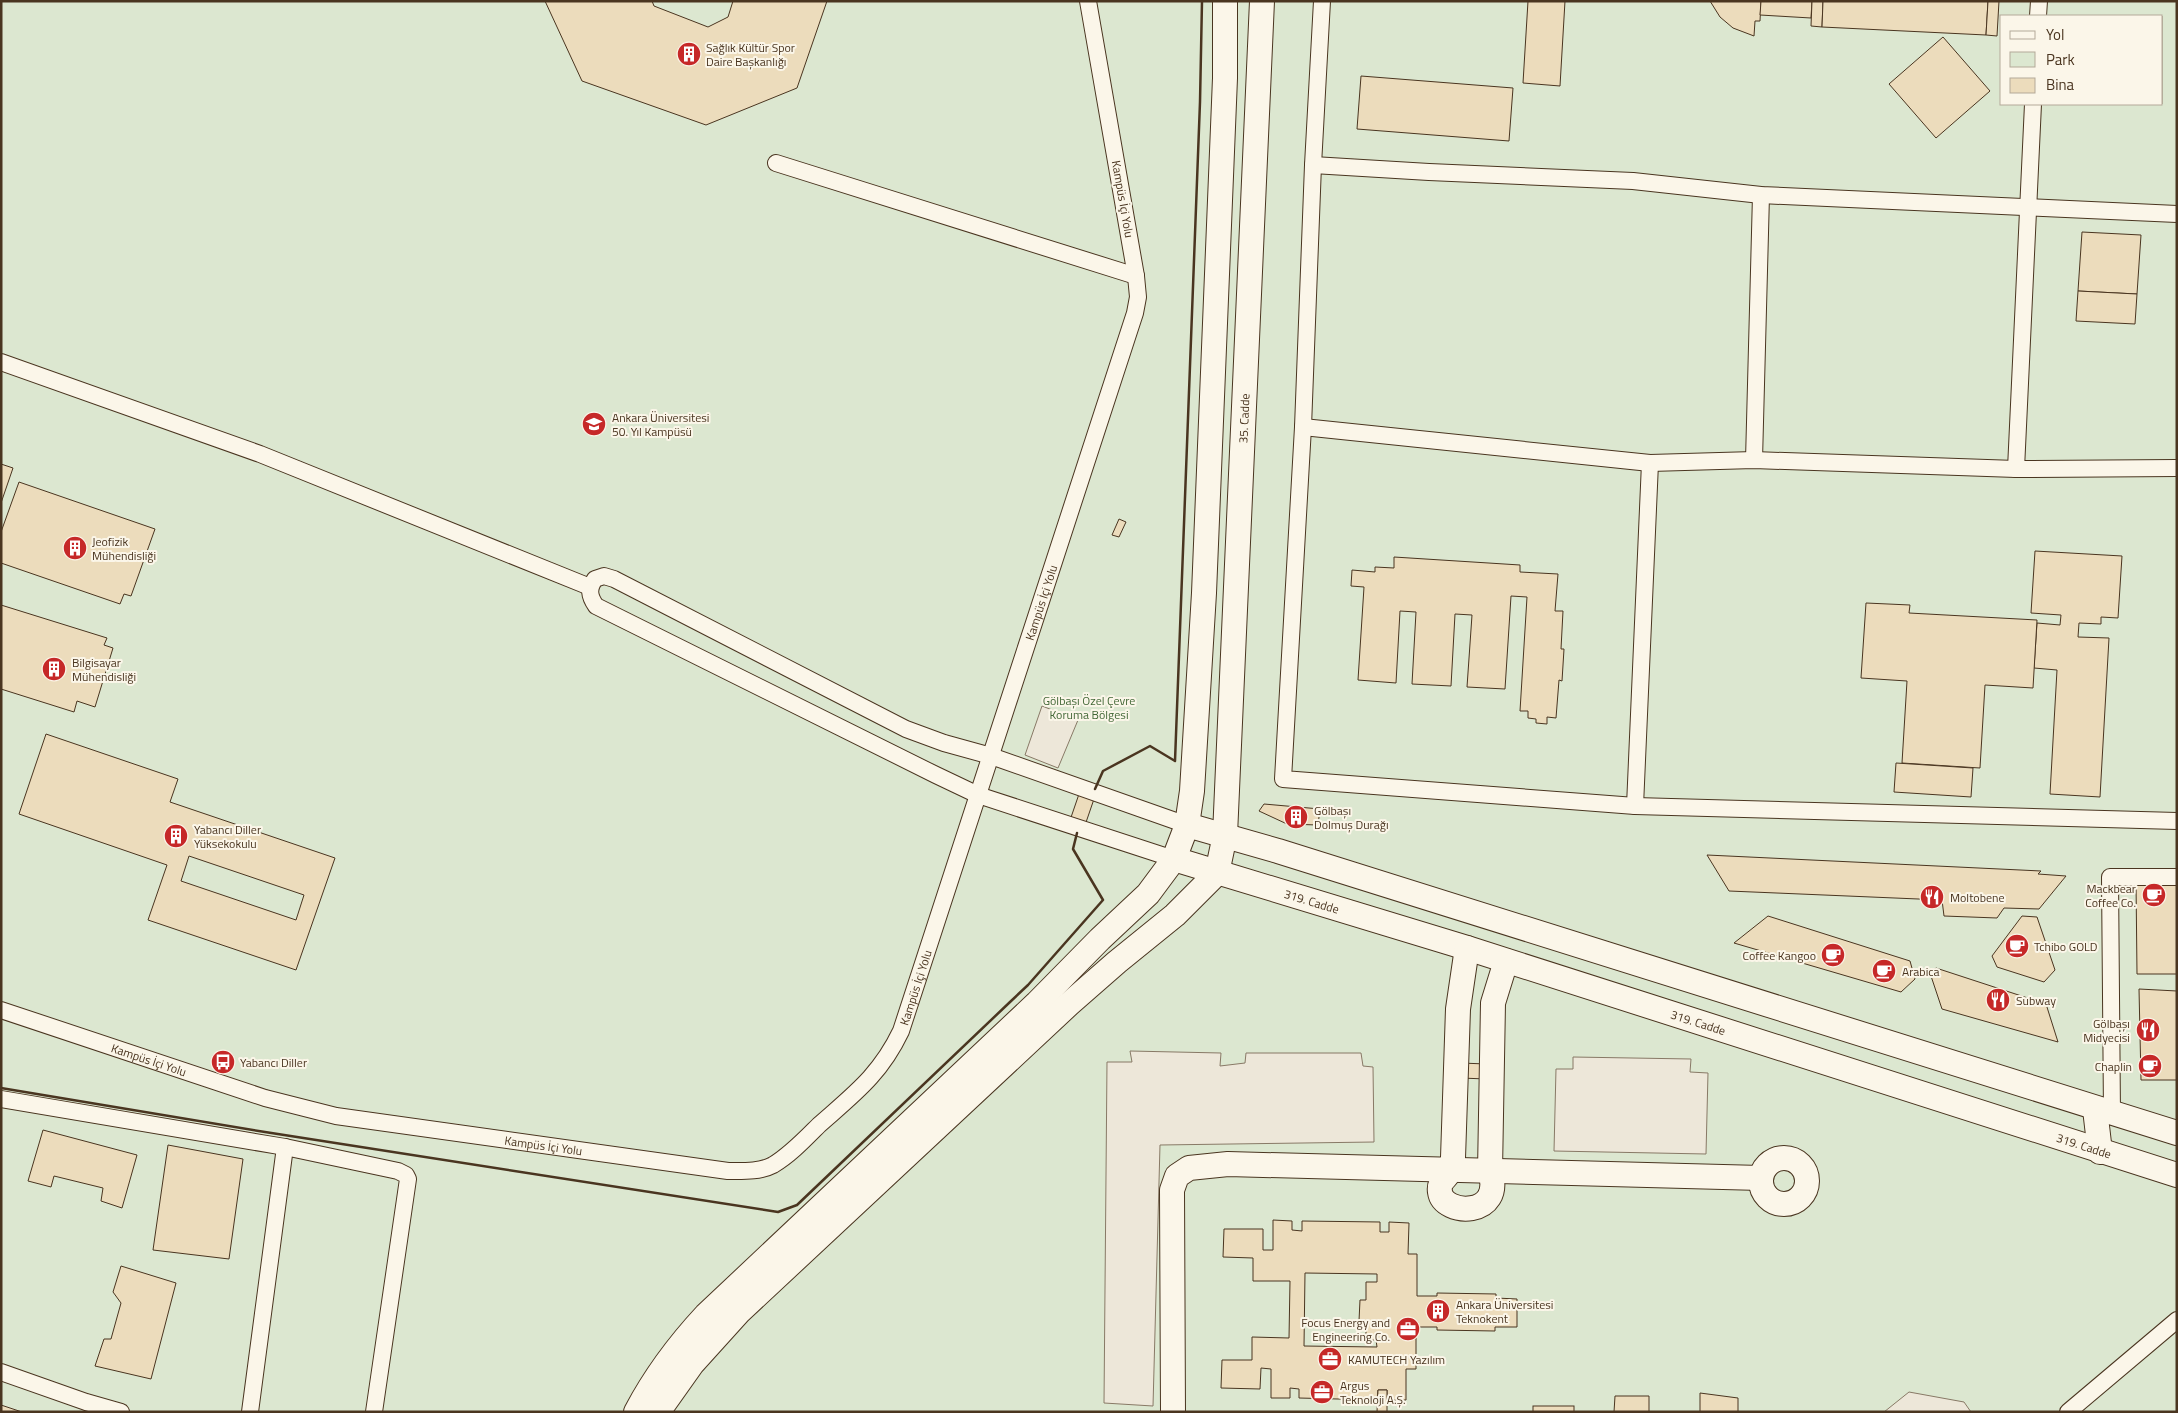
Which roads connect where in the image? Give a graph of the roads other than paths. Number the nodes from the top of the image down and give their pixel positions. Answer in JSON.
{"nodes":[{"id":1,"x":1088,"y":1,"type":"edge"},
{"id":2,"x":1225,"y":1,"type":"edge"},
{"id":3,"x":1262,"y":1,"type":"edge"},
{"id":4,"x":1322,"y":1,"type":"edge"},
{"id":5,"x":2040,"y":1,"type":"edge"},
{"id":6,"x":2038,"y":15,"type":"edge"},
{"id":7,"x":2033,"y":105,"type":"edge"},
{"id":8,"x":776,"y":163,"type":"dead end"},
{"id":9,"x":1313,"y":164,"type":"junction"},
{"id":10,"x":1761,"y":195,"type":"junction"},
{"id":11,"x":2030,"y":209,"type":"junction"},
{"id":12,"x":2177,"y":214,"type":"edge"},
{"id":13,"x":1136,"y":276,"type":"junction"},
{"id":14,"x":1,"y":362,"type":"edge"},
{"id":15,"x":1303,"y":427,"type":"junction"},
{"id":16,"x":1754,"y":460,"type":"junction"},
{"id":17,"x":1650,"y":463,"type":"junction"},
{"id":18,"x":2177,"y":468,"type":"edge"},
{"id":19,"x":2016,"y":469,"type":"junction"},
{"id":20,"x":590,"y":586,"type":"junction"},
{"id":21,"x":991,"y":756,"type":"junction"},
{"id":22,"x":978,"y":795,"type":"junction"},
{"id":23,"x":1635,"y":806,"type":"junction"},
{"id":24,"x":2177,"y":821,"type":"edge"},
{"id":25,"x":1188,"y":824,"type":"junction"},
{"id":26,"x":1225,"y":835,"type":"junction"},
{"id":27,"x":1174,"y":859,"type":"junction"},
{"id":28,"x":1217,"y":873,"type":"junction"},
{"id":29,"x":2177,"y":878,"type":"edge"},
{"id":30,"x":1467,"y":948,"type":"junction"},
{"id":31,"x":1506,"y":961,"type":"junction"},
{"id":32,"x":1,"y":1010,"type":"edge"},
{"id":33,"x":1,"y":1099,"type":"edge"},
{"id":34,"x":2103,"y":1111,"type":"junction"},
{"id":35,"x":2177,"y":1133,"type":"edge"},
{"id":36,"x":285,"y":1147,"type":"junction"},
{"id":37,"x":2100,"y":1152,"type":"junction"},
{"id":38,"x":1451,"y":1170,"type":"junction"},
{"id":39,"x":1490,"y":1171,"type":"junction"},
{"id":40,"x":2177,"y":1175,"type":"edge"},
{"id":41,"x":1761,"y":1178,"type":"dead end"},
{"id":42,"x":2177,"y":1320,"type":"edge"},
{"id":43,"x":1,"y":1372,"type":"edge"},
{"id":44,"x":84,"y":1407,"type":"edge"},
{"id":45,"x":120,"y":1412,"type":"edge"},
{"id":46,"x":250,"y":1412,"type":"edge"},
{"id":47,"x":374,"y":1412,"type":"edge"},
{"id":48,"x":636,"y":1412,"type":"edge"},
{"id":49,"x":658,"y":1412,"type":"edge"},
{"id":50,"x":1173,"y":1412,"type":"edge"},
{"id":51,"x":2068,"y":1412,"type":"edge"}],
"edges":[{"from":1,"to":13,"type":"street","name":"Kampüs İçi Yolu"},
{"from":2,"to":25,"type":"street"},
{"from":3,"to":26,"type":"street","name":"35. Cadde"},
{"from":4,"to":9,"type":"street"},
{"from":5,"to":6,"type":"street"},
{"from":7,"to":11,"type":"street"},
{"from":8,"to":13,"type":"street"},
{"from":9,"to":10,"type":"street"},
{"from":9,"to":15,"type":"street"},
{"from":10,"to":11,"type":"street"},
{"from":10,"to":16,"type":"street"},
{"from":11,"to":12,"type":"street"},
{"from":11,"to":19,"type":"street"},
{"from":13,"to":21,"type":"street","name":"Kampüs İçi Yolu"},
{"from":14,"to":20,"type":"street"},
{"from":15,"to":17,"type":"street"},
{"from":15,"to":23,"type":"street"},
{"from":16,"to":17,"type":"street"},
{"from":16,"to":19,"type":"street"},
{"from":17,"to":23,"type":"street"},
{"from":18,"to":19,"type":"street"},
{"from":20,"to":21,"type":"street"},
{"from":20,"to":22,"type":"street"},
{"from":21,"to":22,"type":"street","name":"Kampüs İçi Yolu"},
{"from":21,"to":25,"type":"street"},
{"from":22,"to":27,"type":"street"},
{"from":22,"to":32,"type":"street","name":"Kampüs İçi Yolu"},
{"from":23,"to":24,"type":"street"},
{"from":25,"to":26,"type":"street"},
{"from":25,"to":27,"type":"street"},
{"from":26,"to":28,"type":"street","name":"35. Cadde"},
{"from":26,"to":34,"type":"street"},
{"from":27,"to":28,"type":"street","name":"319. Cadde"},
{"from":27,"to":48,"type":"street"},
{"from":28,"to":30,"type":"street","name":"319. Cadde"},
{"from":28,"to":49,"type":"street"},
{"from":29,"to":34,"type":"street"},
{"from":30,"to":31,"type":"street","name":"319. Cadde"},
{"from":30,"to":38,"type":"street"},
{"from":31,"to":37,"type":"street","name":"319. Cadde"},
{"from":31,"to":39,"type":"street"},
{"from":33,"to":36,"type":"street"},
{"from":34,"to":35,"type":"street"},
{"from":34,"to":37,"type":"street"},
{"from":36,"to":46,"type":"street"},
{"from":36,"to":47,"type":"street"},
{"from":37,"to":40,"type":"street","name":"319. Cadde"},
{"from":38,"to":39,"type":"street"},
{"from":38,"to":39,"type":"street"},
{"from":38,"to":50,"type":"street"},
{"from":39,"to":41,"type":"street"},
{"from":42,"to":51,"type":"street"},
{"from":43,"to":44,"type":"street"},
{"from":44,"to":45,"type":"street"}]}
